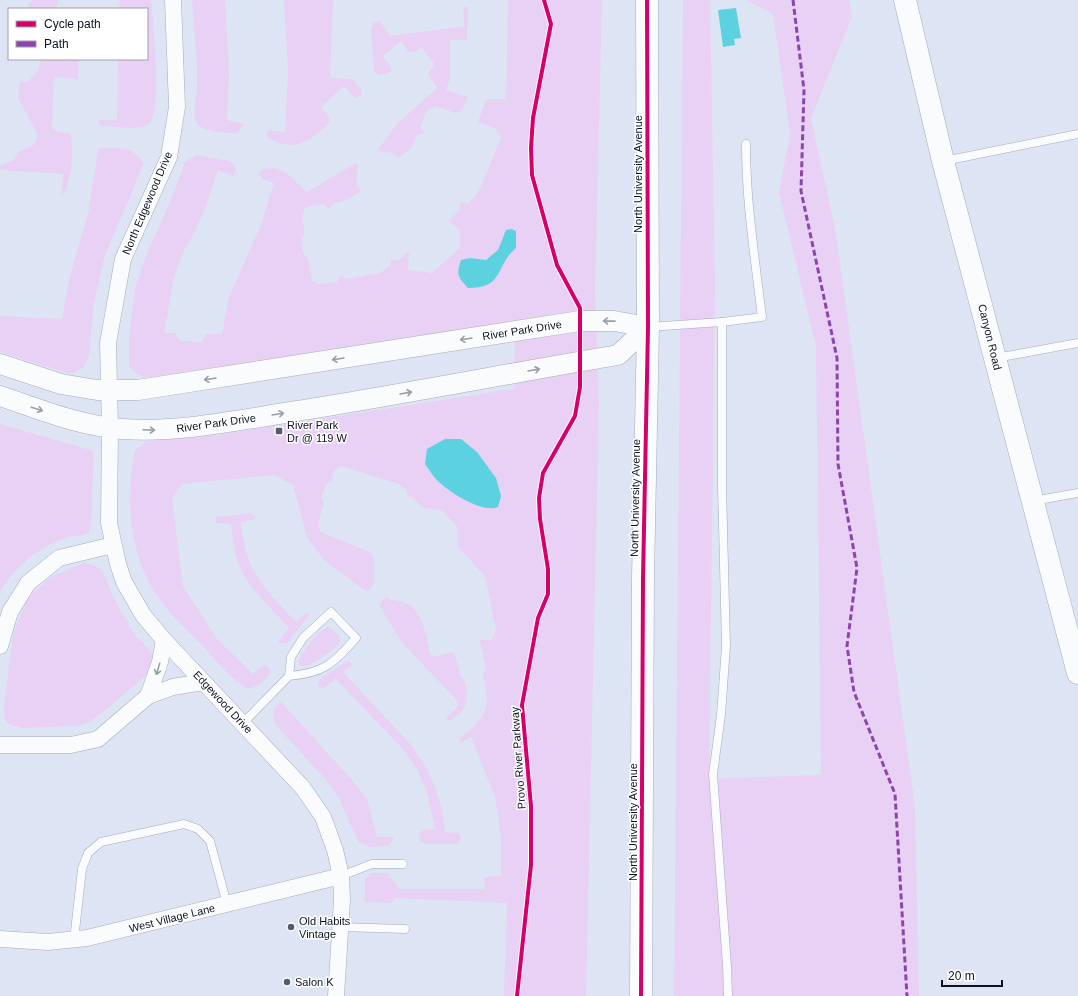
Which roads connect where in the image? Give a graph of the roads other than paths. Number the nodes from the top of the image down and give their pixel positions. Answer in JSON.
{"nodes":[{"id":1,"x":173,"y":0,"type":"edge"},
{"id":2,"x":648,"y":0,"type":"edge"},
{"id":3,"x":905,"y":0,"type":"edge"},
{"id":4,"x":1078,"y":134,"type":"edge"},
{"id":5,"x":746,"y":144,"type":"dead end"},
{"id":6,"x":943,"y":161,"type":"junction"},
{"id":7,"x":722,"y":322,"type":"junction"},
{"id":8,"x":648,"y":327,"type":"junction"},
{"id":9,"x":1078,"y":343,"type":"edge"},
{"id":10,"x":995,"y":359,"type":"junction"},
{"id":11,"x":0,"y":364,"type":"edge"},
{"id":12,"x":0,"y":396,"type":"edge"},
{"id":13,"x":109,"y":398,"type":"junction"},
{"id":14,"x":110,"y":428,"type":"junction"},
{"id":15,"x":1078,"y":493,"type":"edge"},
{"id":16,"x":1032,"y":501,"type":"junction"},
{"id":17,"x":113,"y":545,"type":"junction"},
{"id":18,"x":164,"y":640,"type":"junction"},
{"id":19,"x":0,"y":646,"type":"edge"},
{"id":20,"x":1078,"y":673,"type":"edge"},
{"id":21,"x":289,"y":676,"type":"junction"},
{"id":22,"x":203,"y":682,"type":"junction"},
{"id":23,"x":148,"y":696,"type":"junction"},
{"id":24,"x":242,"y":724,"type":"junction"},
{"id":25,"x":0,"y":745,"type":"edge"},
{"id":26,"x":403,"y":864,"type":"dead end"},
{"id":27,"x":341,"y":876,"type":"junction"},
{"id":28,"x":227,"y":904,"type":"junction"},
{"id":29,"x":340,"y":927,"type":"junction"},
{"id":30,"x":405,"y":929,"type":"dead end"},
{"id":31,"x":0,"y":939,"type":"edge"},
{"id":32,"x":74,"y":940,"type":"junction"},
{"id":33,"x":336,"y":996,"type":"edge"},
{"id":34,"x":641,"y":996,"type":"edge"},
{"id":35,"x":728,"y":996,"type":"edge"}],
"edges":[{"from":1,"to":13,"type":"street","name":"North Edgewood Drive"},
{"from":2,"to":8,"type":"main road","name":"North University Avenue"},
{"from":3,"to":6,"type":"main road","name":"Canyon Road"},
{"from":4,"to":6,"type":"lane"},
{"from":5,"to":7,"type":"lane"},
{"from":6,"to":10,"type":"main road","name":"Canyon Road"},
{"from":7,"to":8,"type":"lane"},
{"from":7,"to":35,"type":"lane"},
{"from":8,"to":13,"type":"street","name":"River Park Drive","one_way":true},
{"from":14,"to":8,"type":"street","name":"River Park Drive","one_way":true},
{"from":8,"to":34,"type":"main road","name":"North University Avenue"},
{"from":9,"to":10,"type":"lane"},
{"from":10,"to":16,"type":"main road","name":"Canyon Road"},
{"from":11,"to":13,"type":"street","name":"River Park Drive"},
{"from":12,"to":14,"type":"street","name":"River Park Drive","one_way":true},
{"from":13,"to":14,"type":"street","name":"Edgewood Drive"},
{"from":14,"to":17,"type":"street","name":"Edgewood Drive"},
{"from":15,"to":16,"type":"lane"},
{"from":16,"to":20,"type":"main road","name":"Canyon Road"},
{"from":17,"to":18,"type":"street","name":"Edgewood Drive"},
{"from":17,"to":19,"type":"street"},
{"from":18,"to":22,"type":"street","name":"Edgewood Drive"},
{"from":18,"to":23,"type":"street","one_way":true},
{"from":21,"to":21,"type":"lane"},
{"from":21,"to":24,"type":"lane"},
{"from":22,"to":23,"type":"street"},
{"from":22,"to":24,"type":"street","name":"Edgewood Drive"},
{"from":23,"to":25,"type":"street"},
{"from":24,"to":27,"type":"street","name":"Edgewood Drive"},
{"from":26,"to":27,"type":"lane"},
{"from":27,"to":28,"type":"street","name":"West Village Lane"},
{"from":27,"to":29,"type":"street","name":"Edgewood Drive"},
{"from":28,"to":32,"type":"street","name":"West Village Lane"},
{"from":28,"to":32,"type":"lane"},
{"from":29,"to":30,"type":"lane"},
{"from":29,"to":33,"type":"street","name":"Edgewood Drive"},
{"from":31,"to":32,"type":"street","name":"West Village Lane"}]}
